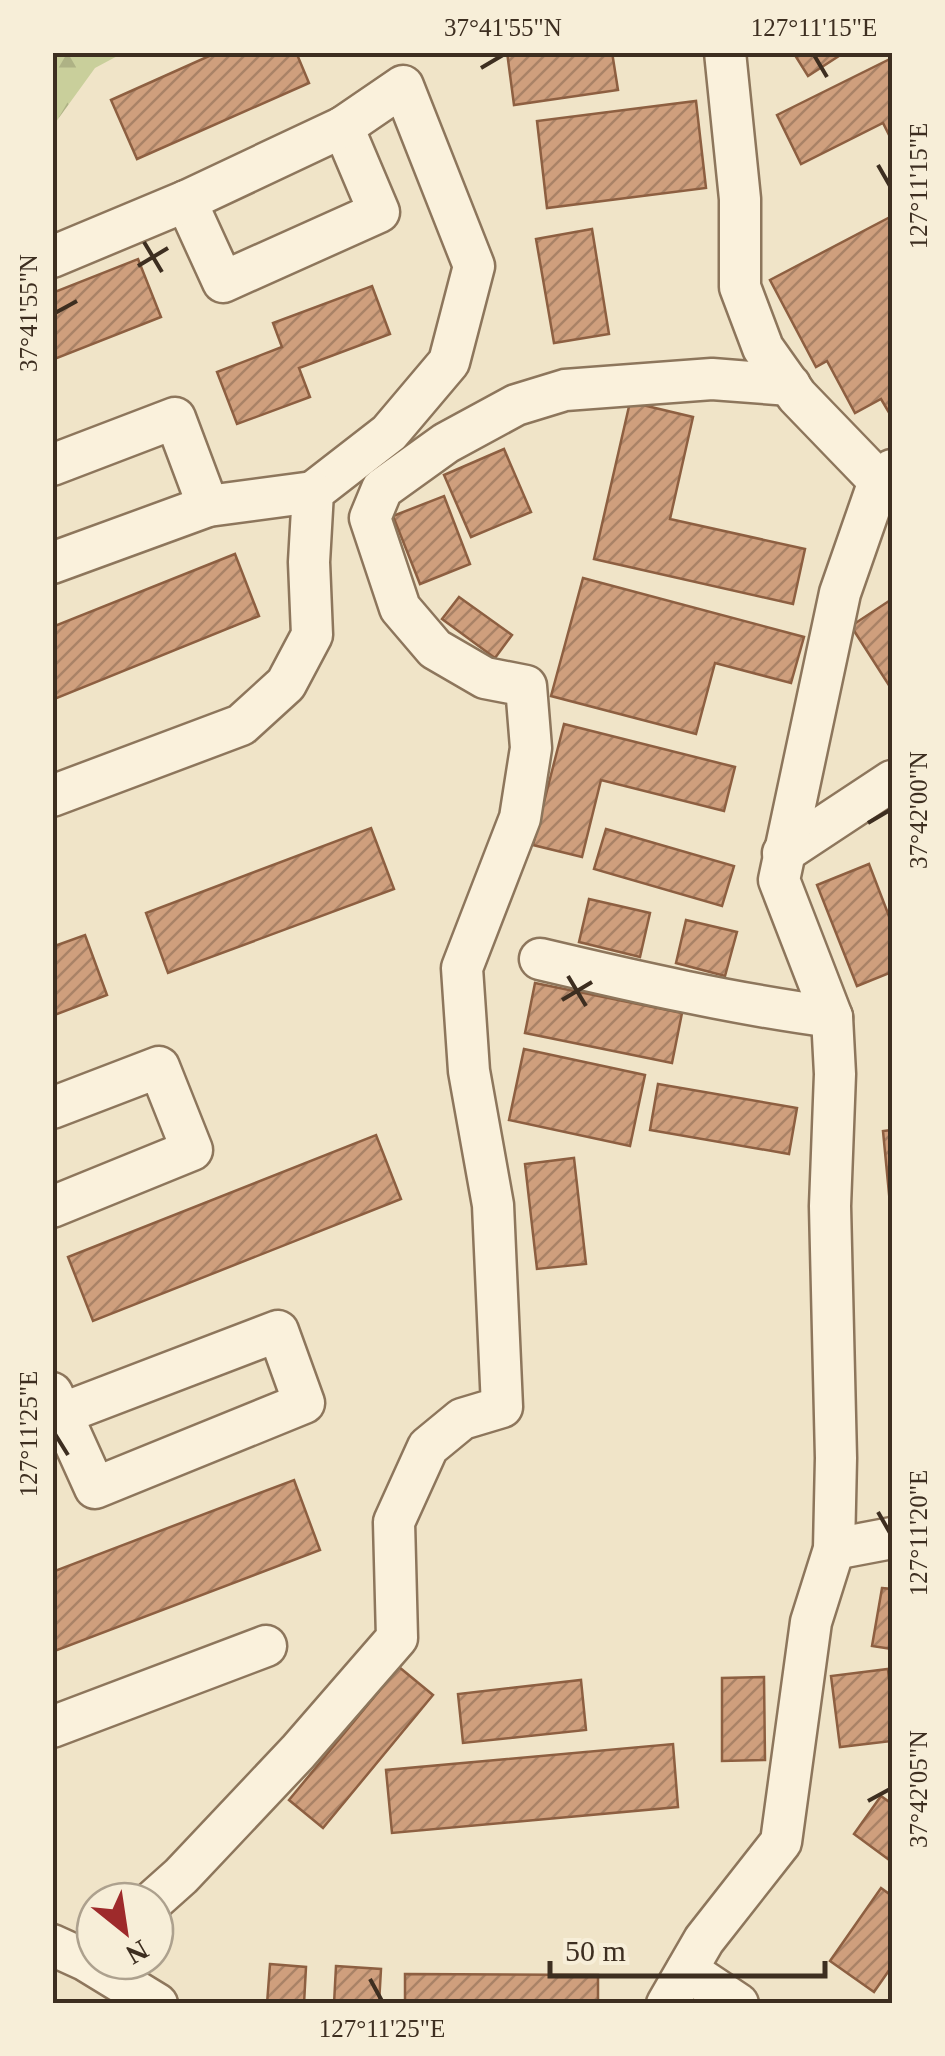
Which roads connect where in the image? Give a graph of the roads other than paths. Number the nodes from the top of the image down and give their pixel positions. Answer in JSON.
{"nodes":[{"id":1,"x":725,"y":52,"type":"edge"},
{"id":2,"x":343,"y":126,"type":"junction"},
{"id":3,"x":186,"y":201,"type":"junction"},
{"id":4,"x":52,"y":256,"type":"edge"},
{"id":5,"x":790,"y":385,"type":"junction"},
{"id":6,"x":52,"y":465,"type":"edge"},
{"id":7,"x":886,"y":476,"type":"edge"},
{"id":8,"x":313,"y":492,"type":"junction"},
{"id":9,"x":208,"y":506,"type":"junction"},
{"id":10,"x":52,"y":563,"type":"edge"},
{"id":11,"x":892,"y":781,"type":"edge"},
{"id":12,"x":52,"y":796,"type":"edge"},
{"id":13,"x":783,"y":854,"type":"junction"},
{"id":14,"x":540,"y":959,"type":"dead end"},
{"id":15,"x":832,"y":1017,"type":"junction"},
{"id":16,"x":52,"y":1108,"type":"edge"},
{"id":17,"x":52,"y":1207,"type":"edge"},
{"id":18,"x":57,"y":1404,"type":"edge"},
{"id":19,"x":892,"y":1538,"type":"edge"},
{"id":20,"x":834,"y":1549,"type":"junction"},
{"id":21,"x":266,"y":1646,"type":"dead end"},
{"id":22,"x":52,"y":1727,"type":"edge"},
{"id":23,"x":175,"y":1881,"type":"edge"},
{"id":24,"x":123,"y":1981,"type":"edge"},
{"id":25,"x":677,"y":1987,"type":"edge"},
{"id":26,"x":158,"y":2004,"type":"edge"},
{"id":27,"x":738,"y":2004,"type":"edge"}],
"edges":[{"from":1,"to":5,"type":"street"},
{"from":2,"to":3,"type":"street"},
{"from":2,"to":3,"type":"street"},
{"from":2,"to":8,"type":"street"},
{"from":3,"to":4,"type":"street"},
{"from":5,"to":7,"type":"street"},
{"from":5,"to":23,"type":"street"},
{"from":6,"to":9,"type":"street"},
{"from":7,"to":13,"type":"street"},
{"from":8,"to":9,"type":"street"},
{"from":8,"to":12,"type":"street"},
{"from":9,"to":10,"type":"street"},
{"from":11,"to":13,"type":"street"},
{"from":13,"to":15,"type":"street"},
{"from":14,"to":15,"type":"street"},
{"from":15,"to":20,"type":"street"},
{"from":16,"to":17,"type":"street"},
{"from":18,"to":18,"type":"street"},
{"from":19,"to":20,"type":"street"},
{"from":20,"to":25,"type":"street"},
{"from":21,"to":22,"type":"street"},
{"from":24,"to":26,"type":"street"},
{"from":25,"to":27,"type":"street"}]}
